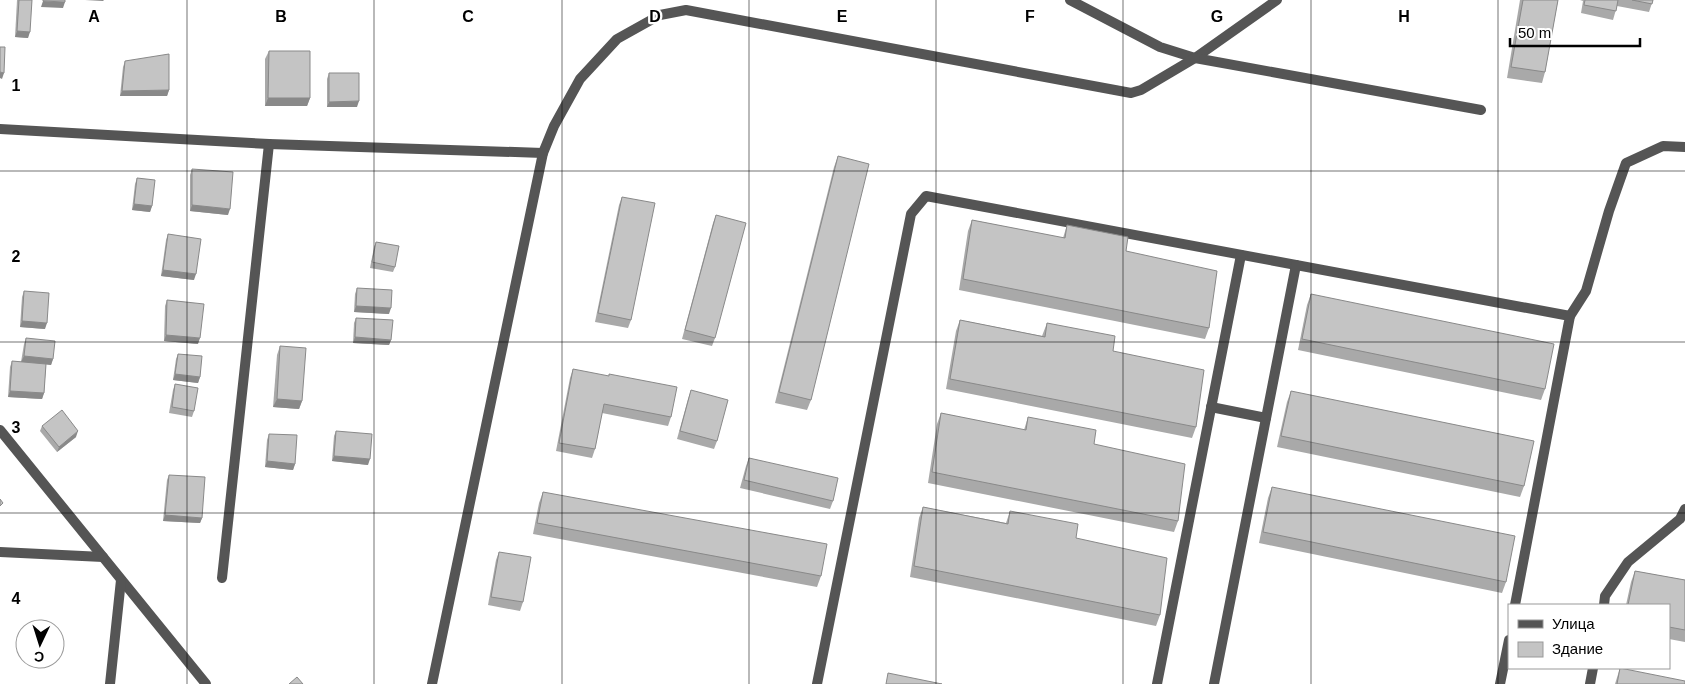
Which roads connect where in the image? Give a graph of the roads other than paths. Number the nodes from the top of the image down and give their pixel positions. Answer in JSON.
{"nodes":[{"id":1,"x":1070,"y":0,"type":"edge"},
{"id":2,"x":1277,"y":0,"type":"edge"},
{"id":3,"x":1195,"y":58,"type":"junction"},
{"id":4,"x":1481,"y":110,"type":"dead end"},
{"id":5,"x":0,"y":129,"type":"edge"},
{"id":6,"x":269,"y":144,"type":"junction"},
{"id":7,"x":1685,"y":147,"type":"edge"},
{"id":8,"x":543,"y":154,"type":"junction"},
{"id":9,"x":1241,"y":255,"type":"junction"},
{"id":10,"x":1296,"y":265,"type":"junction"},
{"id":11,"x":1570,"y":316,"type":"junction"},
{"id":12,"x":1211,"y":407,"type":"junction"},
{"id":13,"x":1266,"y":418,"type":"junction"},
{"id":14,"x":0,"y":430,"type":"edge"},
{"id":15,"x":1685,"y":509,"type":"edge"},
{"id":16,"x":0,"y":552,"type":"edge"},
{"id":17,"x":103,"y":558,"type":"junction"},
{"id":18,"x":222,"y":578,"type":"dead end"},
{"id":19,"x":121,"y":580,"type":"junction"},
{"id":20,"x":1515,"y":604,"type":"edge"},
{"id":21,"x":1604,"y":604,"type":"edge"},
{"id":22,"x":1508,"y":645,"type":"edge"},
{"id":23,"x":1592,"y":669,"type":"edge"},
{"id":24,"x":110,"y":684,"type":"edge"},
{"id":25,"x":206,"y":684,"type":"edge"},
{"id":26,"x":432,"y":684,"type":"edge"},
{"id":27,"x":817,"y":684,"type":"edge"},
{"id":28,"x":1157,"y":684,"type":"edge"},
{"id":29,"x":1214,"y":684,"type":"edge"},
{"id":30,"x":1500,"y":684,"type":"edge"},
{"id":31,"x":1590,"y":684,"type":"edge"}],
"edges":[{"from":1,"to":3,"type":"street"},
{"from":2,"to":3,"type":"street"},
{"from":3,"to":4,"type":"street"},
{"from":3,"to":8,"type":"street"},
{"from":5,"to":6,"type":"street"},
{"from":6,"to":8,"type":"street"},
{"from":6,"to":18,"type":"street"},
{"from":7,"to":11,"type":"street"},
{"from":8,"to":26,"type":"street"},
{"from":9,"to":10,"type":"street"},
{"from":9,"to":12,"type":"street"},
{"from":9,"to":27,"type":"street"},
{"from":10,"to":11,"type":"street"},
{"from":10,"to":13,"type":"street"},
{"from":11,"to":20,"type":"street"},
{"from":12,"to":13,"type":"street"},
{"from":12,"to":28,"type":"street"},
{"from":13,"to":29,"type":"street"},
{"from":14,"to":17,"type":"street"},
{"from":15,"to":21,"type":"street"},
{"from":16,"to":17,"type":"street"},
{"from":17,"to":19,"type":"street"},
{"from":19,"to":24,"type":"street"},
{"from":19,"to":25,"type":"street"},
{"from":22,"to":30,"type":"street"},
{"from":23,"to":31,"type":"street"}]}
